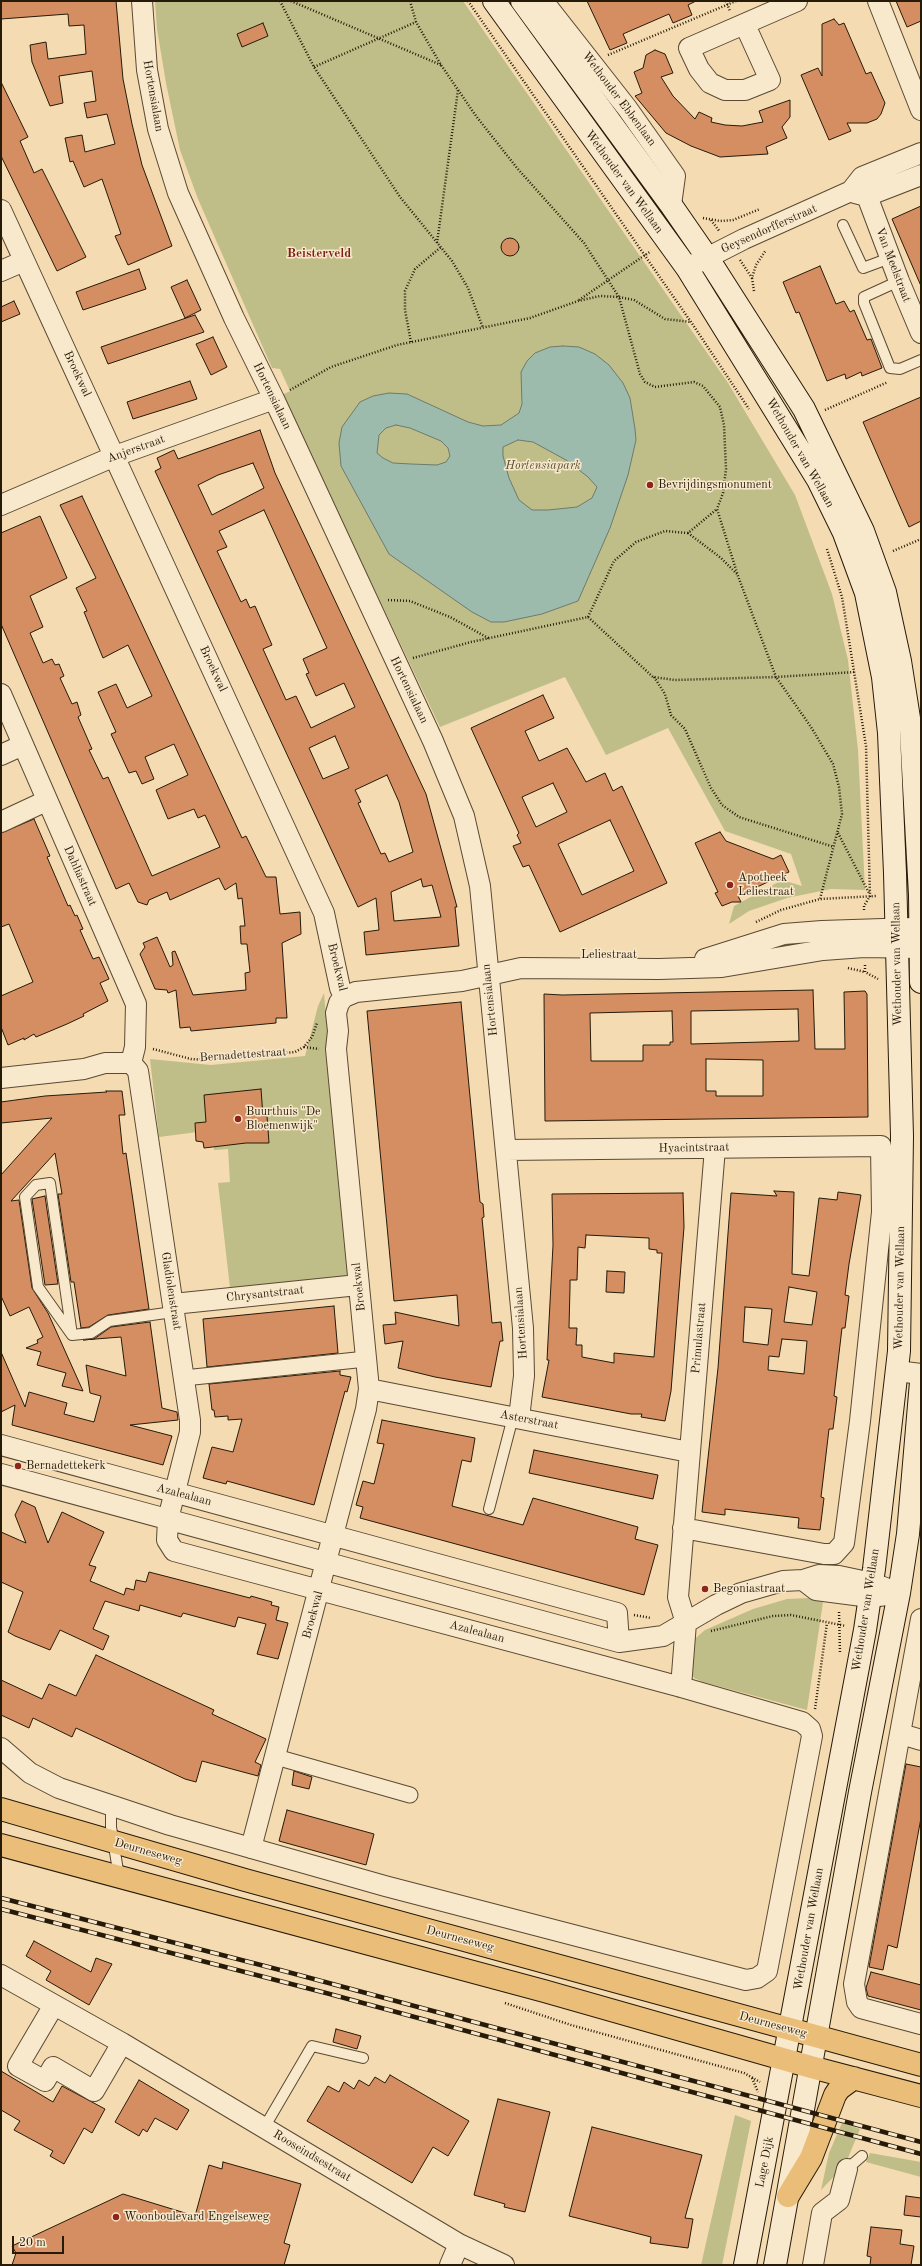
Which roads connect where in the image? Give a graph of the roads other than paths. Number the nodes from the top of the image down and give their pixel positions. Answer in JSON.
{"nodes":[{"id":1,"x":142,"y":1,"type":"edge"},
{"id":2,"x":494,"y":1,"type":"edge"},
{"id":3,"x":522,"y":1,"type":"edge"},
{"id":4,"x":543,"y":1,"type":"edge"},
{"id":5,"x":797,"y":1,"type":"edge"},
{"id":6,"x":878,"y":1,"type":"edge"},
{"id":7,"x":745,"y":25,"type":"dead end"},
{"id":8,"x":921,"y":110,"type":"edge"},
{"id":9,"x":921,"y":153,"type":"edge"},
{"id":10,"x":921,"y":176,"type":"edge"},
{"id":11,"x":859,"y":194,"type":"junction"},
{"id":12,"x":672,"y":205,"type":"junction"},
{"id":13,"x":1,"y":210,"type":"edge"},
{"id":14,"x":843,"y":225,"type":"dead end"},
{"id":15,"x":708,"y":257,"type":"junction"},
{"id":16,"x":890,"y":258,"type":"junction"},
{"id":17,"x":24,"y":261,"type":"junction"},
{"id":18,"x":687,"y":268,"type":"junction"},
{"id":19,"x":1,"y":271,"type":"edge"},
{"id":20,"x":899,"y":281,"type":"junction"},
{"id":21,"x":921,"y":333,"type":"edge"},
{"id":22,"x":921,"y":360,"type":"edge"},
{"id":23,"x":274,"y":399,"type":"junction"},
{"id":24,"x":116,"y":456,"type":"junction"},
{"id":25,"x":1,"y":505,"type":"edge"},
{"id":26,"x":1,"y":694,"type":"edge"},
{"id":27,"x":23,"y":745,"type":"junction"},
{"id":28,"x":1,"y":755,"type":"edge"},
{"id":29,"x":46,"y":801,"type":"junction"},
{"id":30,"x":1,"y":822,"type":"edge"},
{"id":31,"x":896,"y":938,"type":"junction"},
{"id":32,"x":921,"y":938,"type":"edge"},
{"id":33,"x":488,"y":975,"type":"junction"},
{"id":34,"x":921,"y":982,"type":"edge"},
{"id":35,"x":344,"y":997,"type":"junction"},
{"id":36,"x":133,"y":1055,"type":"junction"},
{"id":37,"x":1,"y":1078,"type":"edge"},
{"id":38,"x":881,"y":1146,"type":"joint"},
{"id":39,"x":715,"y":1148,"type":"junction"},
{"id":40,"x":506,"y":1150,"type":"junction"},
{"id":41,"x":358,"y":1285,"type":"junction"},
{"id":42,"x":173,"y":1308,"type":"junction"},
{"id":43,"x":72,"y":1335,"type":"junction"},
{"id":44,"x":366,"y":1359,"type":"junction"},
{"id":45,"x":897,"y":1371,"type":"junction"},
{"id":46,"x":921,"y":1374,"type":"edge"},
{"id":47,"x":184,"y":1378,"type":"junction"},
{"id":48,"x":921,"y":1382,"type":"edge"},
{"id":49,"x":369,"y":1389,"type":"junction"},
{"id":50,"x":516,"y":1418,"type":"junction"},
{"id":51,"x":1,"y":1445,"type":"edge"},
{"id":52,"x":689,"y":1452,"type":"junction"},
{"id":53,"x":1,"y":1474,"type":"edge"},
{"id":54,"x":175,"y":1493,"type":"junction"},
{"id":55,"x":488,"y":1509,"type":"dead end"},
{"id":56,"x":168,"y":1520,"type":"junction"},
{"id":57,"x":683,"y":1528,"type":"junction"},
{"id":58,"x":332,"y":1536,"type":"junction"},
{"id":59,"x":325,"y":1563,"type":"junction"},
{"id":60,"x":320,"y":1590,"type":"junction"},
{"id":61,"x":871,"y":1590,"type":"junction"},
{"id":62,"x":899,"y":1593,"type":"junction"},
{"id":63,"x":921,"y":1619,"type":"edge"},
{"id":64,"x":686,"y":1623,"type":"junction"},
{"id":65,"x":619,"y":1642,"type":"junction"},
{"id":66,"x":681,"y":1687,"type":"junction"},
{"id":67,"x":901,"y":1734,"type":"junction"},
{"id":68,"x":921,"y":1740,"type":"edge"},
{"id":69,"x":1,"y":1748,"type":"edge"},
{"id":70,"x":276,"y":1757,"type":"junction"},
{"id":71,"x":410,"y":1795,"type":"dead end"},
{"id":72,"x":111,"y":1805,"type":"junction"},
{"id":73,"x":1,"y":1809,"type":"edge"},
{"id":74,"x":112,"y":1834,"type":"junction"},
{"id":75,"x":1,"y":1845,"type":"edge"},
{"id":76,"x":251,"y":1848,"type":"junction"},
{"id":77,"x":119,"y":1877,"type":"junction"},
{"id":78,"x":1,"y":1975,"type":"edge"},
{"id":79,"x":54,"y":2005,"type":"junction"},
{"id":80,"x":921,"y":2024,"type":"edge"},
{"id":81,"x":790,"y":2030,"type":"junction"},
{"id":82,"x":816,"y":2037,"type":"junction"},
{"id":83,"x":122,"y":2043,"type":"junction"},
{"id":84,"x":363,"y":2058,"type":"dead end"},
{"id":85,"x":784,"y":2060,"type":"junction"},
{"id":86,"x":921,"y":2065,"type":"edge"},
{"id":87,"x":811,"y":2067,"type":"junction"},
{"id":88,"x":854,"y":2078,"type":"junction"},
{"id":89,"x":921,"y":2096,"type":"edge"},
{"id":90,"x":264,"y":2128,"type":"junction"},
{"id":91,"x":862,"y":2156,"type":"dead end"},
{"id":92,"x":847,"y":2169,"type":"joint"},
{"id":93,"x":788,"y":2196,"type":"junction"},
{"id":94,"x":459,"y":2244,"type":"junction"},
{"id":95,"x":450,"y":2265,"type":"edge"},
{"id":96,"x":504,"y":2265,"type":"edge"},
{"id":97,"x":744,"y":2265,"type":"edge"},
{"id":98,"x":775,"y":2265,"type":"edge"},
{"id":99,"x":813,"y":2265,"type":"edge"}],
"edges":[{"from":1,"to":23,"type":"street","name":"Hortensialaan"},
{"from":2,"to":18,"type":"main road","name":"Wethouder van Wellaan"},
{"from":3,"to":12,"type":"main road","name":"Wethouder van Wellaan"},
{"from":4,"to":12,"type":"street","name":"Wethouder Ebbenlaan"},
{"from":5,"to":7,"type":"street"},
{"from":6,"to":8,"type":"street"},
{"from":9,"to":11,"type":"street","name":"Geysendorfferstraat"},
{"from":10,"to":11,"type":"street","name":"Geysendorfferstraat"},
{"from":11,"to":15,"type":"street","name":"Geysendorfferstraat"},
{"from":11,"to":16,"type":"street","name":"Van Meelstraat"},
{"from":12,"to":15,"type":"main road","name":"Wethouder van Wellaan"},
{"from":13,"to":17,"type":"street","name":"Broekwal"},
{"from":14,"to":16,"type":"lane"},
{"from":15,"to":18,"type":"street","name":"Geysendorfferstraat"},
{"from":15,"to":32,"type":"main road","name":"Wethouder van Wellaan"},
{"from":16,"to":20,"type":"street","name":"Van Meelstraat"},
{"from":17,"to":19,"type":"street"},
{"from":17,"to":24,"type":"street","name":"Broekwal"},
{"from":18,"to":31,"type":"main road","name":"Wethouder van Wellaan"},
{"from":20,"to":21,"type":"street","name":"Van Meelstraat"},
{"from":20,"to":22,"type":"lane"},
{"from":23,"to":24,"type":"street","name":"Anjerstraat"},
{"from":23,"to":33,"type":"street","name":"Hortensialaan"},
{"from":24,"to":25,"type":"street","name":"Anjerstraat"},
{"from":24,"to":35,"type":"street","name":"Broekwal"},
{"from":26,"to":27,"type":"street","name":"Dahliastraat"},
{"from":27,"to":28,"type":"street"},
{"from":27,"to":29,"type":"street","name":"Dahliastraat"},
{"from":29,"to":30,"type":"street"},
{"from":29,"to":36,"type":"street","name":"Dahliastraat"},
{"from":31,"to":32,"type":"street","name":"Leliestraat"},
{"from":31,"to":33,"type":"street","name":"Leliestraat"},
{"from":31,"to":45,"type":"main road","name":"Wethouder van Wellaan"},
{"from":32,"to":34,"type":"main road","name":"Wethouder van Wellaan"},
{"from":33,"to":35,"type":"street","name":"Leliestraat"},
{"from":33,"to":40,"type":"street","name":"Hortensialaan"},
{"from":35,"to":41,"type":"street","name":"Broekwal"},
{"from":36,"to":37,"type":"street"},
{"from":36,"to":42,"type":"street","name":"Gladiolenstraat"},
{"from":38,"to":39,"type":"street","name":"Hyacintstraat"},
{"from":38,"to":57,"type":"street","name":"Wethouder van Wellaan"},
{"from":39,"to":40,"type":"street","name":"Hyacintstraat"},
{"from":39,"to":52,"type":"street","name":"Primulastraat"},
{"from":40,"to":50,"type":"street","name":"Hortensialaan"},
{"from":41,"to":42,"type":"street","name":"Chrysantstraat"},
{"from":41,"to":44,"type":"street","name":"Broekwal"},
{"from":42,"to":43,"type":"lane"},
{"from":42,"to":47,"type":"street","name":"Gladiolenstraat"},
{"from":43,"to":43,"type":"lane"},
{"from":44,"to":47,"type":"street"},
{"from":44,"to":49,"type":"street","name":"Broekwal"},
{"from":45,"to":46,"type":"street"},
{"from":45,"to":61,"type":"main road","name":"Wethouder van Wellaan"},
{"from":47,"to":54,"type":"street","name":"Gladiolenstraat"},
{"from":48,"to":62,"type":"main road"},
{"from":49,"to":50,"type":"street","name":"Asterstraat"},
{"from":49,"to":58,"type":"street","name":"Broekwal"},
{"from":50,"to":52,"type":"street","name":"Asterstraat"},
{"from":50,"to":55,"type":"lane"},
{"from":51,"to":54,"type":"street","name":"Azalealaan"},
{"from":52,"to":57,"type":"street","name":"Primulastraat"},
{"from":53,"to":56,"type":"street"},
{"from":54,"to":56,"type":"street","name":"Gladiolenstraat"},
{"from":54,"to":58,"type":"street","name":"Azalealaan"},
{"from":56,"to":59,"type":"street"},
{"from":56,"to":60,"type":"street","name":"Azalealaan"},
{"from":57,"to":64,"type":"street","name":"Primulastraat"},
{"from":58,"to":59,"type":"street","name":"Broekwal"},
{"from":58,"to":65,"type":"street","name":"Azalealaan"},
{"from":59,"to":60,"type":"street","name":"Broekwal"},
{"from":59,"to":65,"type":"street"},
{"from":60,"to":66,"type":"street","name":"Azalealaan"},
{"from":60,"to":70,"type":"street","name":"Broekwal"},
{"from":61,"to":62,"type":"street"},
{"from":61,"to":64,"type":"street"},
{"from":61,"to":81,"type":"main road","name":"Wethouder van Wellaan"},
{"from":62,"to":82,"type":"main road"},
{"from":63,"to":67,"type":"street"},
{"from":64,"to":65,"type":"street"},
{"from":64,"to":66,"type":"street"},
{"from":66,"to":76,"type":"street","name":"Azalealaan"},
{"from":67,"to":68,"type":"street"},
{"from":67,"to":80,"type":"street"},
{"from":69,"to":72,"type":"street"},
{"from":70,"to":71,"type":"street"},
{"from":70,"to":76,"type":"street","name":"Broekwal"},
{"from":72,"to":74,"type":"lane"},
{"from":72,"to":76,"type":"street"},
{"from":73,"to":74,"type":"main road","name":"Deurneseweg"},
{"from":74,"to":77,"type":"lane"},
{"from":74,"to":81,"type":"main road","name":"Deurneseweg"},
{"from":75,"to":77,"type":"main road"},
{"from":77,"to":85,"type":"main road"},
{"from":78,"to":79,"type":"street","name":"Rooseindsestraat"},
{"from":79,"to":83,"type":"street","name":"Rooseindsestraat"},
{"from":79,"to":83,"type":"street"},
{"from":81,"to":82,"type":"main road","name":"Deurneseweg"},
{"from":81,"to":85,"type":"main road","name":"Wethouder van Wellaan"},
{"from":82,"to":86,"type":"main road","name":"Deurneseweg"},
{"from":82,"to":87,"type":"main road"},
{"from":83,"to":90,"type":"street","name":"Rooseindsestraat"},
{"from":84,"to":90,"type":"lane"},
{"from":85,"to":87,"type":"main road"},
{"from":85,"to":97,"type":"main road","name":"Lage Dijk"},
{"from":87,"to":88,"type":"main road"},
{"from":87,"to":93,"type":"main road"},
{"from":88,"to":89,"type":"main road"},
{"from":88,"to":93,"type":"main road"},
{"from":90,"to":94,"type":"street","name":"Rooseindsestraat"},
{"from":91,"to":92,"type":"lane"},
{"from":92,"to":99,"type":"street"},
{"from":93,"to":98,"type":"main road"},
{"from":94,"to":95,"type":"street"},
{"from":94,"to":96,"type":"street","name":"Rooseindsestraat"}]}
